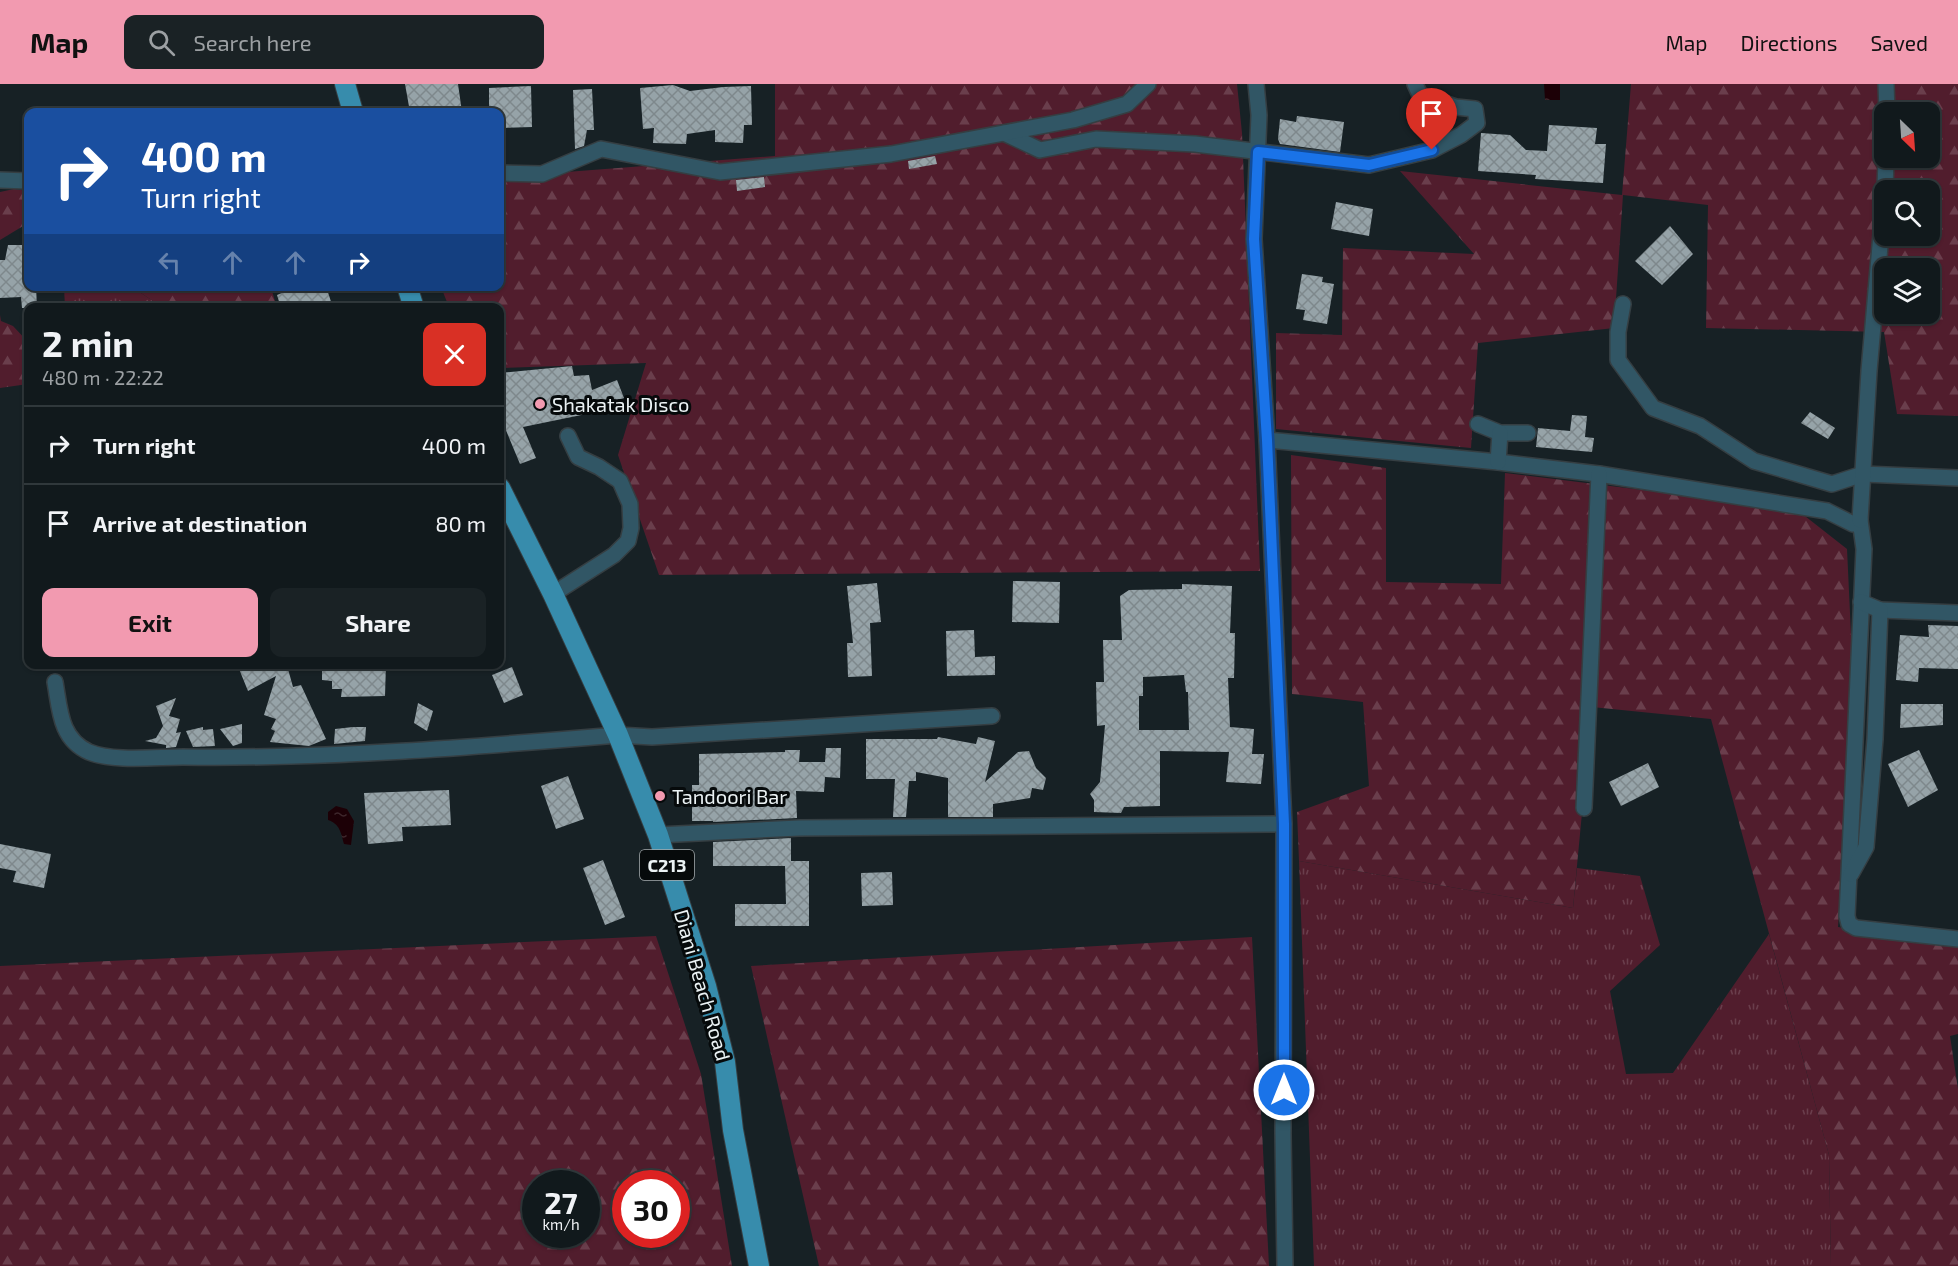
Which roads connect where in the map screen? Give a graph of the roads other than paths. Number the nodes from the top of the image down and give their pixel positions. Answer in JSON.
{"nodes":[{"id":1,"x":345,"y":84,"type":"edge"},
{"id":2,"x":1148,"y":84,"type":"edge"},
{"id":3,"x":1256,"y":84,"type":"edge"},
{"id":4,"x":1415,"y":84,"type":"edge"},
{"id":5,"x":1886,"y":84,"type":"edge"},
{"id":6,"x":1887,"y":102,"type":"edge"},
{"id":7,"x":352,"y":108,"type":"edge"},
{"id":8,"x":1004,"y":133,"type":"junction"},
{"id":9,"x":1258,"y":152,"type":"junction"},
{"id":10,"x":504,"y":173,"type":"edge"},
{"id":11,"x":0,"y":180,"type":"edge"},
{"id":12,"x":24,"y":181,"type":"edge"},
{"id":13,"x":1880,"y":246,"type":"edge"},
{"id":14,"x":1623,"y":304,"type":"dead end"},
{"id":15,"x":1478,"y":424,"type":"dead end"},
{"id":16,"x":1500,"y":433,"type":"junction"},
{"id":17,"x":1528,"y":433,"type":"dead end"},
{"id":18,"x":568,"y":436,"type":"dead end"},
{"id":19,"x":1267,"y":440,"type":"junction"},
{"id":20,"x":1498,"y":462,"type":"junction"},
{"id":21,"x":1599,"y":474,"type":"junction"},
{"id":22,"x":1863,"y":474,"type":"junction"},
{"id":23,"x":1958,"y":478,"type":"edge"},
{"id":24,"x":504,"y":496,"type":"edge"},
{"id":25,"x":1860,"y":520,"type":"junction"},
{"id":26,"x":554,"y":594,"type":"junction"},
{"id":27,"x":1861,"y":602,"type":"junction"},
{"id":28,"x":1880,"y":610,"type":"junction"},
{"id":29,"x":1958,"y":613,"type":"edge"},
{"id":30,"x":56,"y":682,"type":"dead end"},
{"id":31,"x":992,"y":716,"type":"dead end"},
{"id":32,"x":618,"y":735,"type":"junction"},
{"id":33,"x":1584,"y":808,"type":"dead end"},
{"id":34,"x":1284,"y":824,"type":"junction"},
{"id":35,"x":658,"y":835,"type":"junction"},
{"id":36,"x":1849,"y":878,"type":"junction"},
{"id":37,"x":1958,"y":939,"type":"edge"},
{"id":38,"x":759,"y":1266,"type":"edge"},
{"id":39,"x":1285,"y":1266,"type":"edge"}],
"edges":[{"from":1,"to":7,"type":"main road"},
{"from":2,"to":8,"type":"street"},
{"from":3,"to":9,"type":"street"},
{"from":4,"to":9,"type":"street"},
{"from":5,"to":6,"type":"street"},
{"from":8,"to":9,"type":"street"},
{"from":8,"to":10,"type":"street"},
{"from":9,"to":19,"type":"street"},
{"from":11,"to":12,"type":"street"},
{"from":13,"to":22,"type":"street"},
{"from":14,"to":22,"type":"street"},
{"from":15,"to":16,"type":"street"},
{"from":16,"to":17,"type":"street"},
{"from":16,"to":20,"type":"street"},
{"from":18,"to":26,"type":"street"},
{"from":19,"to":20,"type":"street"},
{"from":19,"to":34,"type":"street"},
{"from":20,"to":21,"type":"street"},
{"from":21,"to":25,"type":"street"},
{"from":21,"to":33,"type":"street"},
{"from":22,"to":23,"type":"street"},
{"from":22,"to":25,"type":"street"},
{"from":24,"to":26,"type":"main road","name":"Diani Beach Road","number":"C213"},
{"from":25,"to":27,"type":"street"},
{"from":26,"to":32,"type":"main road","name":"Diani Beach Road","number":"C213"},
{"from":27,"to":28,"type":"street"},
{"from":27,"to":36,"type":"street"},
{"from":28,"to":29,"type":"street"},
{"from":28,"to":36,"type":"street"},
{"from":30,"to":32,"type":"street"},
{"from":31,"to":32,"type":"street"},
{"from":32,"to":35,"type":"main road","name":"Diani Beach Road","number":"C213"},
{"from":34,"to":35,"type":"street"},
{"from":34,"to":39,"type":"street"},
{"from":35,"to":38,"type":"main road","name":"Diani Beach Road","number":"C213"},
{"from":36,"to":37,"type":"street"}]}
